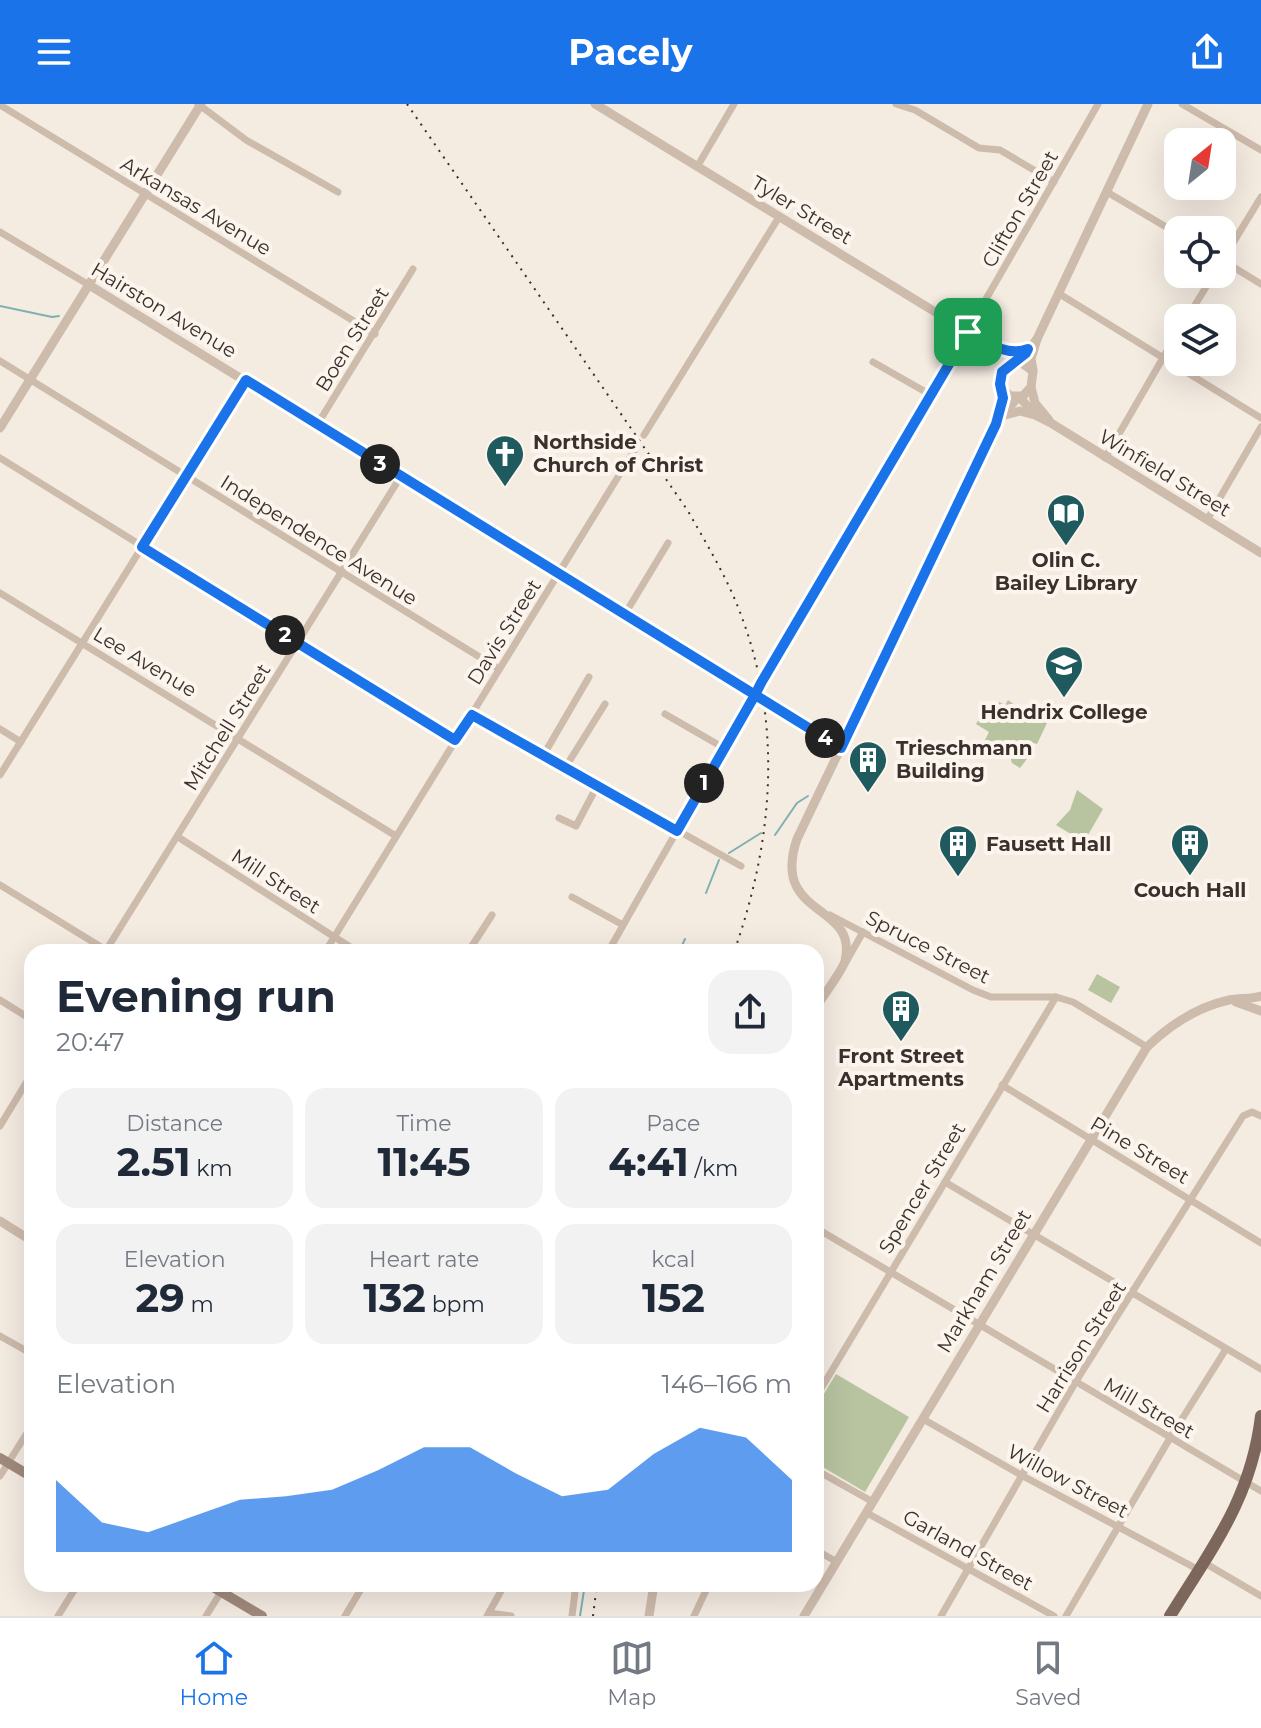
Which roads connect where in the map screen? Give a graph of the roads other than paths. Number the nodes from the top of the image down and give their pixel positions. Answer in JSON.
{"nodes":[{"id":1,"x":199,"y":104,"type":"edge"},
{"id":2,"x":595,"y":104,"type":"edge"},
{"id":3,"x":734,"y":104,"type":"edge"},
{"id":4,"x":896,"y":104,"type":"edge"},
{"id":5,"x":1098,"y":104,"type":"edge"},
{"id":6,"x":1148,"y":104,"type":"edge"},
{"id":7,"x":1182,"y":104,"type":"edge"},
{"id":8,"x":0,"y":105,"type":"edge"},
{"id":9,"x":1261,"y":150,"type":"edge"},
{"id":10,"x":697,"y":167,"type":"junction"},
{"id":11,"x":1054,"y":182,"type":"junction"},
{"id":12,"x":338,"y":192,"type":"dead end"},
{"id":13,"x":1107,"y":192,"type":"junction"},
{"id":14,"x":145,"y":194,"type":"junction"},
{"id":15,"x":1261,"y":197,"type":"edge"},
{"id":16,"x":779,"y":217,"type":"junction"},
{"id":17,"x":1164,"y":226,"type":"edge"},
{"id":18,"x":0,"y":232,"type":"edge"},
{"id":19,"x":1236,"y":237,"type":"edge"},
{"id":20,"x":413,"y":269,"type":"dead end"},
{"id":21,"x":1236,"y":269,"type":"edge"},
{"id":22,"x":1261,"y":284,"type":"edge"},
{"id":23,"x":89,"y":285,"type":"junction"},
{"id":24,"x":1058,"y":293,"type":"junction"},
{"id":25,"x":968,"y":332,"type":"junction"},
{"id":26,"x":375,"y":334,"type":"junction"},
{"id":27,"x":1037,"y":339,"type":"junction"},
{"id":28,"x":991,"y":345,"type":"junction"},
{"id":29,"x":1028,"y":349,"type":"junction"},
{"id":30,"x":1004,"y":350,"type":"junction"},
{"id":31,"x":1163,"y":357,"type":"junction"},
{"id":32,"x":0,"y":361,"type":"edge"},
{"id":33,"x":1018,"y":361,"type":"junction"},
{"id":34,"x":873,"y":362,"type":"dead end"},
{"id":35,"x":1033,"y":371,"type":"junction"},
{"id":36,"x":1002,"y":372,"type":"junction"},
{"id":37,"x":31,"y":380,"type":"junction"},
{"id":38,"x":246,"y":380,"type":"junction"},
{"id":39,"x":1031,"y":387,"type":"junction"},
{"id":40,"x":1002,"y":388,"type":"junction"},
{"id":41,"x":931,"y":395,"type":"junction"},
{"id":42,"x":1018,"y":398,"type":"junction"},
{"id":43,"x":1005,"y":415,"type":"junction"},
{"id":44,"x":1036,"y":415,"type":"junction"},
{"id":45,"x":1261,"y":418,"type":"edge"},
{"id":46,"x":1051,"y":423,"type":"junction"},
{"id":47,"x":996,"y":424,"type":"junction"},
{"id":48,"x":317,"y":425,"type":"junction"},
{"id":49,"x":1261,"y":427,"type":"edge"},
{"id":50,"x":0,"y":428,"type":"edge"},
{"id":51,"x":644,"y":435,"type":"dead end"},
{"id":52,"x":634,"y":451,"type":"dead end"},
{"id":53,"x":0,"y":458,"type":"edge"},
{"id":54,"x":1105,"y":458,"type":"junction"},
{"id":55,"x":185,"y":476,"type":"junction"},
{"id":56,"x":401,"y":476,"type":"junction"},
{"id":57,"x":1207,"y":520,"type":"junction"},
{"id":58,"x":668,"y":543,"type":"dead end"},
{"id":59,"x":142,"y":547,"type":"junction"},
{"id":60,"x":1261,"y":553,"type":"edge"},
{"id":61,"x":342,"y":572,"type":"junction"},
{"id":62,"x":559,"y":573,"type":"junction"},
{"id":63,"x":0,"y":593,"type":"edge"},
{"id":64,"x":625,"y":614,"type":"junction"},
{"id":65,"x":82,"y":643,"type":"junction"},
{"id":66,"x":298,"y":643,"type":"junction"},
{"id":67,"x":499,"y":669,"type":"junction"},
{"id":68,"x":589,"y":677,"type":"dead end"},
{"id":69,"x":755,"y":695,"type":"junction"},
{"id":70,"x":605,"y":704,"type":"dead end"},
{"id":71,"x":665,"y":714,"type":"dead end"},
{"id":72,"x":472,"y":715,"type":"junction"},
{"id":73,"x":0,"y":729,"type":"edge"},
{"id":74,"x":239,"y":738,"type":"junction"},
{"id":75,"x":455,"y":740,"type":"junction"},
{"id":76,"x":21,"y":742,"type":"junction"},
{"id":77,"x":724,"y":748,"type":"junction"},
{"id":78,"x":841,"y":748,"type":"junction"},
{"id":79,"x":543,"y":756,"type":"junction"},
{"id":80,"x":565,"y":768,"type":"junction"},
{"id":81,"x":0,"y":775,"type":"edge"},
{"id":82,"x":597,"y":786,"type":"junction"},
{"id":83,"x":559,"y":818,"type":"dead end"},
{"id":84,"x":677,"y":831,"type":"junction"},
{"id":85,"x":396,"y":836,"type":"junction"},
{"id":86,"x":178,"y":837,"type":"junction"},
{"id":87,"x":741,"y":866,"type":"dead end"},
{"id":88,"x":0,"y":885,"type":"edge"},
{"id":89,"x":572,"y":897,"type":"dead end"},
{"id":90,"x":828,"y":914,"type":"junction"},
{"id":91,"x":492,"y":915,"type":"dead end"},
{"id":92,"x":623,"y":925,"type":"junction"},
{"id":93,"x":863,"y":932,"type":"junction"},
{"id":94,"x":334,"y":937,"type":"junction"},
{"id":95,"x":95,"y":944,"type":"edge"},
{"id":96,"x":110,"y":944,"type":"edge"},
{"id":97,"x":330,"y":944,"type":"edge"},
{"id":98,"x":345,"y":944,"type":"edge"},
{"id":99,"x":473,"y":944,"type":"edge"},
{"id":100,"x":612,"y":944,"type":"edge"},
{"id":101,"x":845,"y":964,"type":"junction"},
{"id":102,"x":824,"y":996,"type":"edge"},
{"id":103,"x":1261,"y":996,"type":"edge"},
{"id":104,"x":1056,"y":997,"type":"junction"},
{"id":105,"x":0,"y":1000,"type":"edge"},
{"id":106,"x":1229,"y":1000,"type":"junction"},
{"id":107,"x":1261,"y":1011,"type":"edge"},
{"id":108,"x":24,"y":1015,"type":"edge"},
{"id":109,"x":1147,"y":1047,"type":"junction"},
{"id":110,"x":1002,"y":1085,"type":"junction"},
{"id":111,"x":24,"y":1086,"type":"edge"},
{"id":112,"x":1261,"y":1116,"type":"edge"},
{"id":113,"x":0,"y":1126,"type":"edge"},
{"id":114,"x":1090,"y":1139,"type":"junction"},
{"id":115,"x":945,"y":1182,"type":"junction"},
{"id":116,"x":1193,"y":1200,"type":"junction"},
{"id":117,"x":0,"y":1221,"type":"edge"},
{"id":118,"x":824,"y":1233,"type":"edge"},
{"id":119,"x":1034,"y":1235,"type":"junction"},
{"id":120,"x":24,"y":1236,"type":"edge"},
{"id":121,"x":1261,"y":1243,"type":"edge"},
{"id":122,"x":890,"y":1271,"type":"junction"},
{"id":123,"x":1133,"y":1294,"type":"junction"},
{"id":124,"x":978,"y":1326,"type":"junction"},
{"id":125,"x":0,"y":1336,"type":"edge"},
{"id":126,"x":1226,"y":1349,"type":"junction"},
{"id":127,"x":24,"y":1350,"type":"edge"},
{"id":128,"x":1261,"y":1369,"type":"edge"},
{"id":129,"x":824,"y":1383,"type":"edge"},
{"id":130,"x":1075,"y":1383,"type":"junction"},
{"id":131,"x":1261,"y":1416,"type":"edge"},
{"id":132,"x":923,"y":1419,"type":"junction"},
{"id":133,"x":24,"y":1435,"type":"edge"},
{"id":134,"x":1170,"y":1438,"type":"junction"},
{"id":135,"x":4,"y":1460,"type":"edge"},
{"id":136,"x":24,"y":1472,"type":"edge"},
{"id":137,"x":824,"y":1474,"type":"edge"},
{"id":138,"x":1021,"y":1475,"type":"junction"},
{"id":139,"x":0,"y":1476,"type":"edge"},
{"id":140,"x":1246,"y":1482,"type":"junction"},
{"id":141,"x":1261,"y":1491,"type":"edge"},
{"id":142,"x":873,"y":1502,"type":"junction"},
{"id":143,"x":867,"y":1513,"type":"junction"},
{"id":144,"x":1117,"y":1526,"type":"junction"},
{"id":145,"x":824,"y":1555,"type":"edge"},
{"id":146,"x":837,"y":1562,"type":"junction"},
{"id":147,"x":1201,"y":1566,"type":"junction"},
{"id":148,"x":968,"y":1568,"type":"junction"},
{"id":149,"x":824,"y":1583,"type":"edge"},
{"id":150,"x":73,"y":1592,"type":"edge"},
{"id":151,"x":221,"y":1592,"type":"edge"},
{"id":152,"x":229,"y":1592,"type":"edge"},
{"id":153,"x":359,"y":1592,"type":"edge"},
{"id":154,"x":500,"y":1592,"type":"edge"},
{"id":155,"x":575,"y":1592,"type":"edge"},
{"id":156,"x":653,"y":1592,"type":"edge"},
{"id":157,"x":705,"y":1592,"type":"edge"},
{"id":158,"x":819,"y":1592,"type":"edge"},
{"id":159,"x":1261,"y":1596,"type":"edge"},
{"id":160,"x":488,"y":1614,"type":"edge"},
{"id":161,"x":58,"y":1616,"type":"edge"},
{"id":162,"x":206,"y":1616,"type":"edge"},
{"id":163,"x":262,"y":1616,"type":"edge"},
{"id":164,"x":345,"y":1616,"type":"edge"},
{"id":165,"x":511,"y":1616,"type":"edge"},
{"id":166,"x":572,"y":1616,"type":"edge"},
{"id":167,"x":649,"y":1616,"type":"edge"},
{"id":168,"x":694,"y":1616,"type":"edge"},
{"id":169,"x":804,"y":1616,"type":"edge"},
{"id":170,"x":941,"y":1616,"type":"edge"},
{"id":171,"x":1054,"y":1616,"type":"edge"},
{"id":172,"x":1066,"y":1616,"type":"edge"},
{"id":173,"x":1170,"y":1616,"type":"edge"}],
"edges":[{"from":1,"to":12,"type":"street"},
{"from":1,"to":14,"type":"street"},
{"from":2,"to":10,"type":"street","name":"Tyler Street"},
{"from":3,"to":10,"type":"street"},
{"from":4,"to":11,"type":"street"},
{"from":5,"to":11,"type":"street","name":"Clifton Street"},
{"from":6,"to":13,"type":"street"},
{"from":7,"to":9,"type":"street"},
{"from":8,"to":14,"type":"street","name":"Arkansas Avenue"},
{"from":10,"to":16,"type":"street","name":"Tyler Street"},
{"from":11,"to":25,"type":"street","name":"Clifton Street"},
{"from":13,"to":17,"type":"street"},
{"from":13,"to":24,"type":"street"},
{"from":14,"to":23,"type":"street"},
{"from":14,"to":26,"type":"street","name":"Arkansas Avenue"},
{"from":15,"to":19,"type":"street"},
{"from":16,"to":25,"type":"street","name":"Tyler Street"},
{"from":16,"to":51,"type":"street"},
{"from":18,"to":23,"type":"street","name":"Hairston Avenue"},
{"from":20,"to":26,"type":"street","name":"Boen Street"},
{"from":21,"to":22,"type":"street"},
{"from":23,"to":37,"type":"street"},
{"from":23,"to":38,"type":"street","name":"Hairston Avenue"},
{"from":24,"to":27,"type":"street"},
{"from":24,"to":31,"type":"street"},
{"from":25,"to":28,"type":"street","name":"Tyler Street"},
{"from":25,"to":41,"type":"street","name":"Clifton Street"},
{"from":26,"to":48,"type":"street","name":"Boen Street"},
{"from":27,"to":29,"type":"street"},
{"from":27,"to":35,"type":"street"},
{"from":28,"to":30,"type":"street","name":"Tyler Street"},
{"from":28,"to":36,"type":"street"},
{"from":29,"to":30,"type":"street"},
{"from":29,"to":33,"type":"street"},
{"from":30,"to":33,"type":"street","name":"Tyler Street"},
{"from":31,"to":45,"type":"street"},
{"from":31,"to":54,"type":"street"},
{"from":32,"to":37,"type":"street","name":"Independence Avenue"},
{"from":33,"to":35,"type":"street"},
{"from":33,"to":36,"type":"street"},
{"from":34,"to":41,"type":"street"},
{"from":35,"to":39,"type":"street"},
{"from":36,"to":40,"type":"street"},
{"from":37,"to":50,"type":"street"},
{"from":37,"to":55,"type":"street","name":"Independence Avenue"},
{"from":38,"to":48,"type":"street","name":"Hairston Avenue"},
{"from":38,"to":55,"type":"street"},
{"from":39,"to":42,"type":"street"},
{"from":39,"to":46,"type":"street","name":"Winfield Street"},
{"from":40,"to":42,"type":"street"},
{"from":40,"to":47,"type":"street"},
{"from":41,"to":69,"type":"street","name":"Clifton Street"},
{"from":42,"to":43,"type":"street"},
{"from":42,"to":44,"type":"street","name":"Winfield Street"},
{"from":43,"to":44,"type":"street"},
{"from":43,"to":47,"type":"street"},
{"from":44,"to":46,"type":"street","name":"Winfield Street"},
{"from":46,"to":54,"type":"street","name":"Winfield Street"},
{"from":47,"to":78,"type":"street"},
{"from":48,"to":56,"type":"street","name":"Hairston Avenue"},
{"from":49,"to":57,"type":"street"},
{"from":52,"to":62,"type":"street","name":"Davis Street"},
{"from":53,"to":59,"type":"street"},
{"from":54,"to":57,"type":"street","name":"Winfield Street"},
{"from":55,"to":59,"type":"street"},
{"from":55,"to":61,"type":"street","name":"Independence Avenue"},
{"from":56,"to":61,"type":"street","name":"Mitchell Street"},
{"from":56,"to":62,"type":"street","name":"Hairston Avenue"},
{"from":57,"to":60,"type":"street","name":"Winfield Street"},
{"from":58,"to":64,"type":"street"},
{"from":59,"to":65,"type":"street"},
{"from":59,"to":66,"type":"street"},
{"from":61,"to":66,"type":"street","name":"Mitchell Street"},
{"from":61,"to":67,"type":"street","name":"Independence Avenue"},
{"from":62,"to":64,"type":"street","name":"Hairston Avenue"},
{"from":62,"to":67,"type":"street","name":"Davis Street"},
{"from":63,"to":65,"type":"street","name":"Lee Avenue"},
{"from":64,"to":69,"type":"street","name":"Hairston Avenue"},
{"from":65,"to":74,"type":"street","name":"Lee Avenue"},
{"from":65,"to":76,"type":"street"},
{"from":66,"to":74,"type":"street","name":"Mitchell Street"},
{"from":66,"to":75,"type":"street"},
{"from":67,"to":72,"type":"street","name":"Davis Street"},
{"from":68,"to":79,"type":"street"},
{"from":69,"to":77,"type":"street","name":"Clifton Street"},
{"from":69,"to":78,"type":"street","name":"Hairston Avenue"},
{"from":70,"to":80,"type":"street"},
{"from":71,"to":77,"type":"street"},
{"from":72,"to":75,"type":"street","name":"Davis Street"},
{"from":72,"to":79,"type":"street"},
{"from":73,"to":76,"type":"street"},
{"from":74,"to":85,"type":"street","name":"Lee Avenue"},
{"from":74,"to":86,"type":"street","name":"Mitchell Street"},
{"from":75,"to":85,"type":"street","name":"Davis Street"},
{"from":76,"to":81,"type":"street"},
{"from":77,"to":84,"type":"street","name":"Clifton Street"},
{"from":78,"to":90,"type":"street"},
{"from":79,"to":80,"type":"street"},
{"from":80,"to":82,"type":"street"},
{"from":82,"to":83,"type":"street"},
{"from":82,"to":84,"type":"street"},
{"from":84,"to":87,"type":"street"},
{"from":84,"to":92,"type":"street","name":"Clifton Street"},
{"from":85,"to":94,"type":"street","name":"Davis Street"},
{"from":86,"to":94,"type":"street","name":"Mill Street"},
{"from":86,"to":96,"type":"street","name":"Mitchell Street"},
{"from":88,"to":95,"type":"street"},
{"from":89,"to":92,"type":"street"},
{"from":90,"to":93,"type":"street","name":"Spruce Street"},
{"from":90,"to":101,"type":"street"},
{"from":91,"to":99,"type":"street"},
{"from":92,"to":100,"type":"street","name":"Clifton Street"},
{"from":93,"to":101,"type":"street"},
{"from":93,"to":104,"type":"street","name":"Spruce Street"},
{"from":94,"to":97,"type":"street","name":"Davis Street"},
{"from":94,"to":98,"type":"street","name":"Mill Street"},
{"from":101,"to":102,"type":"street"},
{"from":103,"to":106,"type":"street","name":"Markham Street"},
{"from":104,"to":109,"type":"street","name":"Spruce Street"},
{"from":104,"to":110,"type":"street","name":"Spencer Street"},
{"from":105,"to":108,"type":"street"},
{"from":106,"to":107,"type":"street"},
{"from":106,"to":109,"type":"street","name":"Markham Street"},
{"from":109,"to":114,"type":"street","name":"Markham Street"},
{"from":110,"to":114,"type":"street","name":"Pine Street"},
{"from":110,"to":115,"type":"street","name":"Spencer Street"},
{"from":111,"to":113,"type":"street"},
{"from":112,"to":116,"type":"street","name":"Harrison Street"},
{"from":114,"to":116,"type":"street","name":"Pine Street"},
{"from":114,"to":119,"type":"street","name":"Markham Street"},
{"from":115,"to":119,"type":"street"},
{"from":115,"to":122,"type":"street","name":"Spencer Street"},
{"from":116,"to":121,"type":"street","name":"Pine Street"},
{"from":116,"to":123,"type":"street","name":"Harrison Street"},
{"from":117,"to":120,"type":"street"},
{"from":118,"to":122,"type":"street","name":"Mill Street"},
{"from":119,"to":123,"type":"street"},
{"from":119,"to":124,"type":"street","name":"Markham Street"},
{"from":122,"to":124,"type":"street","name":"Mill Street"},
{"from":122,"to":129,"type":"street","name":"Spencer Street"},
{"from":123,"to":126,"type":"street"},
{"from":123,"to":130,"type":"street","name":"Harrison Street"},
{"from":124,"to":130,"type":"street","name":"Mill Street"},
{"from":124,"to":132,"type":"street","name":"Markham Street"},
{"from":125,"to":127,"type":"street"},
{"from":126,"to":128,"type":"street"},
{"from":126,"to":134,"type":"street"},
{"from":130,"to":134,"type":"street","name":"Mill Street"},
{"from":130,"to":138,"type":"street","name":"Harrison Street"},
{"from":131,"to":140,"type":"main road"},
{"from":132,"to":138,"type":"street","name":"Willow Street"},
{"from":132,"to":142,"type":"street","name":"Markham Street"},
{"from":133,"to":135,"type":"street"},
{"from":134,"to":140,"type":"street","name":"Mill Street"},
{"from":134,"to":144,"type":"street"},
{"from":135,"to":136,"type":"main road"},
{"from":135,"to":139,"type":"street"},
{"from":137,"to":142,"type":"street"},
{"from":138,"to":144,"type":"street","name":"Willow Street"},
{"from":138,"to":148,"type":"street","name":"Harrison Street"},
{"from":140,"to":141,"type":"street","name":"Mill Street"},
{"from":140,"to":147,"type":"main road"},
{"from":142,"to":143,"type":"street","name":"Markham Street"},
{"from":143,"to":146,"type":"street","name":"Markham Street"},
{"from":143,"to":148,"type":"street","name":"Garland Street"},
{"from":144,"to":147,"type":"street","name":"Willow Street"},
{"from":144,"to":172,"type":"street"},
{"from":145,"to":146,"type":"street"},
{"from":146,"to":149,"type":"street","name":"Markham Street"},
{"from":147,"to":159,"type":"street","name":"Willow Street"},
{"from":147,"to":173,"type":"main road"},
{"from":148,"to":170,"type":"street","name":"Harrison Street"},
{"from":148,"to":171,"type":"street","name":"Garland Street"},
{"from":150,"to":161,"type":"street"},
{"from":151,"to":162,"type":"street"},
{"from":152,"to":163,"type":"main road"},
{"from":153,"to":164,"type":"street"},
{"from":154,"to":160,"type":"street"},
{"from":155,"to":166,"type":"street"},
{"from":156,"to":167,"type":"street"},
{"from":157,"to":168,"type":"street"},
{"from":158,"to":169,"type":"street","name":"Markham Street"},
{"from":160,"to":165,"type":"street"}]}
